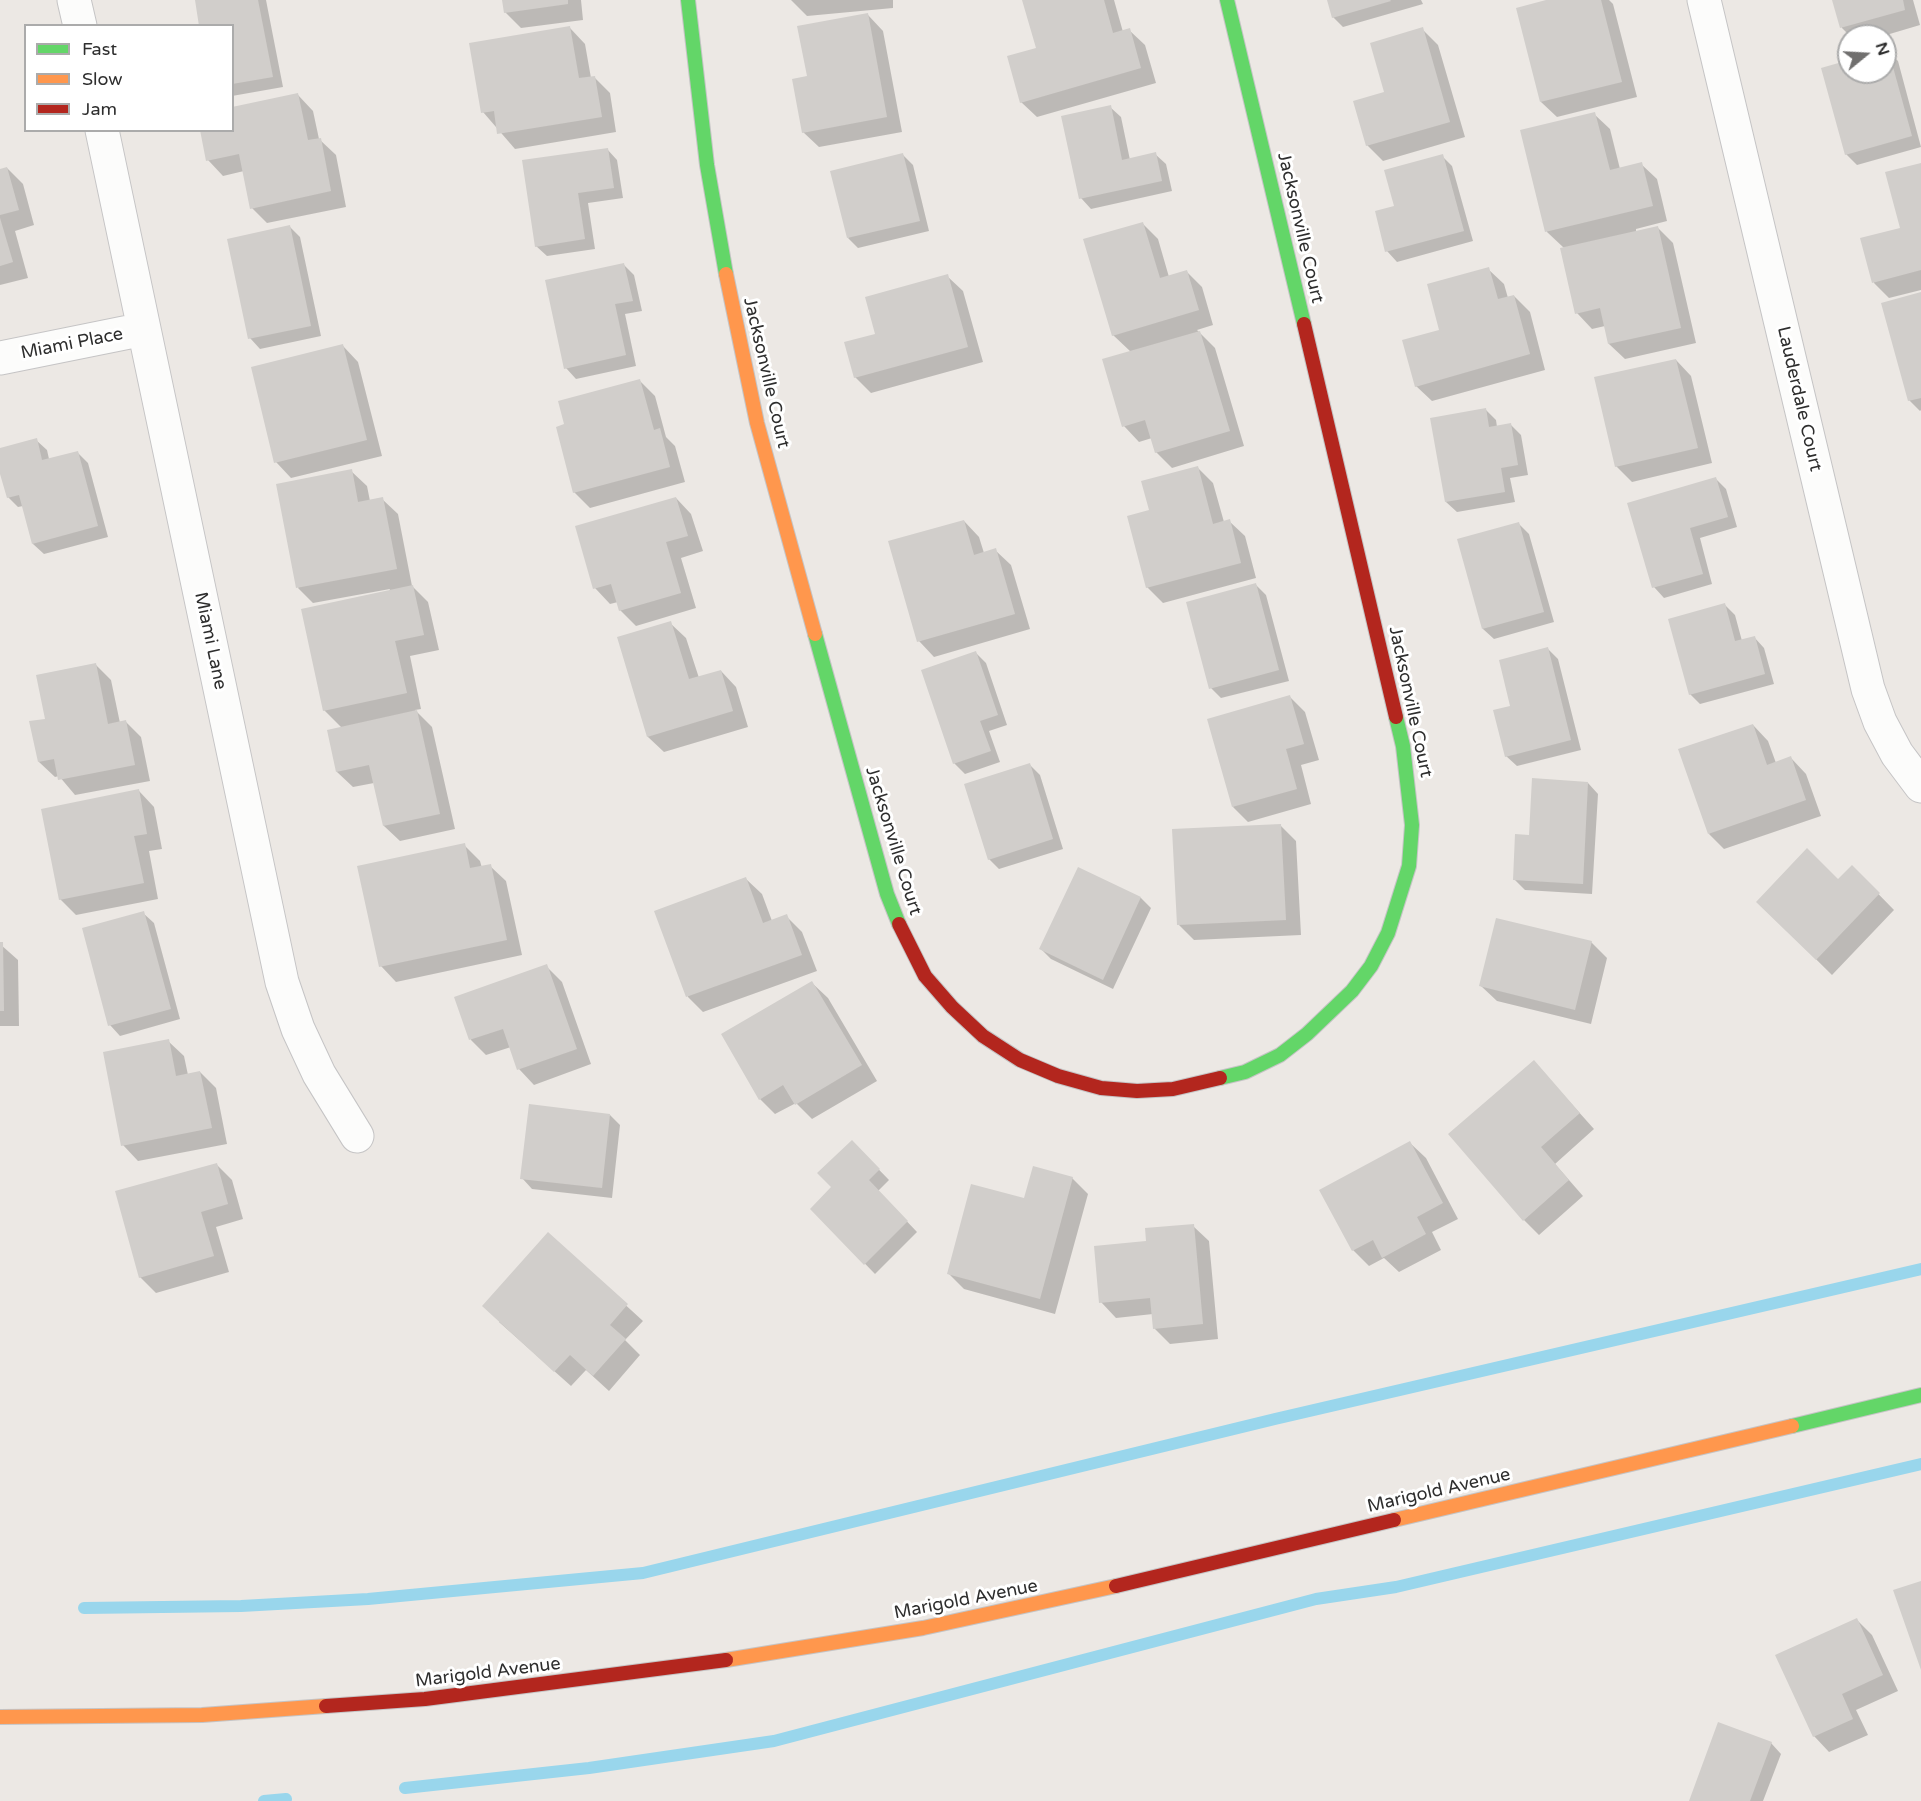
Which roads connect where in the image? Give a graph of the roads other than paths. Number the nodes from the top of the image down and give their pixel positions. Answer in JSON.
{"nodes":[{"id":1,"x":74,"y":0,"type":"edge"},
{"id":2,"x":688,"y":0,"type":"edge"},
{"id":3,"x":1227,"y":0,"type":"edge"},
{"id":4,"x":1704,"y":0,"type":"edge"},
{"id":5,"x":80,"y":24,"type":"edge"},
{"id":6,"x":102,"y":132,"type":"edge"},
{"id":7,"x":144,"y":329,"type":"junction"},
{"id":8,"x":0,"y":358,"type":"edge"},
{"id":9,"x":1921,"y":786,"type":"edge"},
{"id":10,"x":357,"y":1136,"type":"dead end"},
{"id":11,"x":1921,"y":1395,"type":"edge"},
{"id":12,"x":0,"y":1717,"type":"edge"}],
"edges":[{"from":1,"to":5,"type":"street"},
{"from":2,"to":3,"type":"street","name":"Jacksonville Court"},
{"from":4,"to":9,"type":"street","name":"Lauderdale Court"},
{"from":6,"to":7,"type":"street","name":"Miami Lane"},
{"from":7,"to":8,"type":"street","name":"Miami Place"},
{"from":7,"to":10,"type":"street","name":"Miami Lane"},
{"from":11,"to":12,"type":"street","name":"Marigold Avenue"}]}
